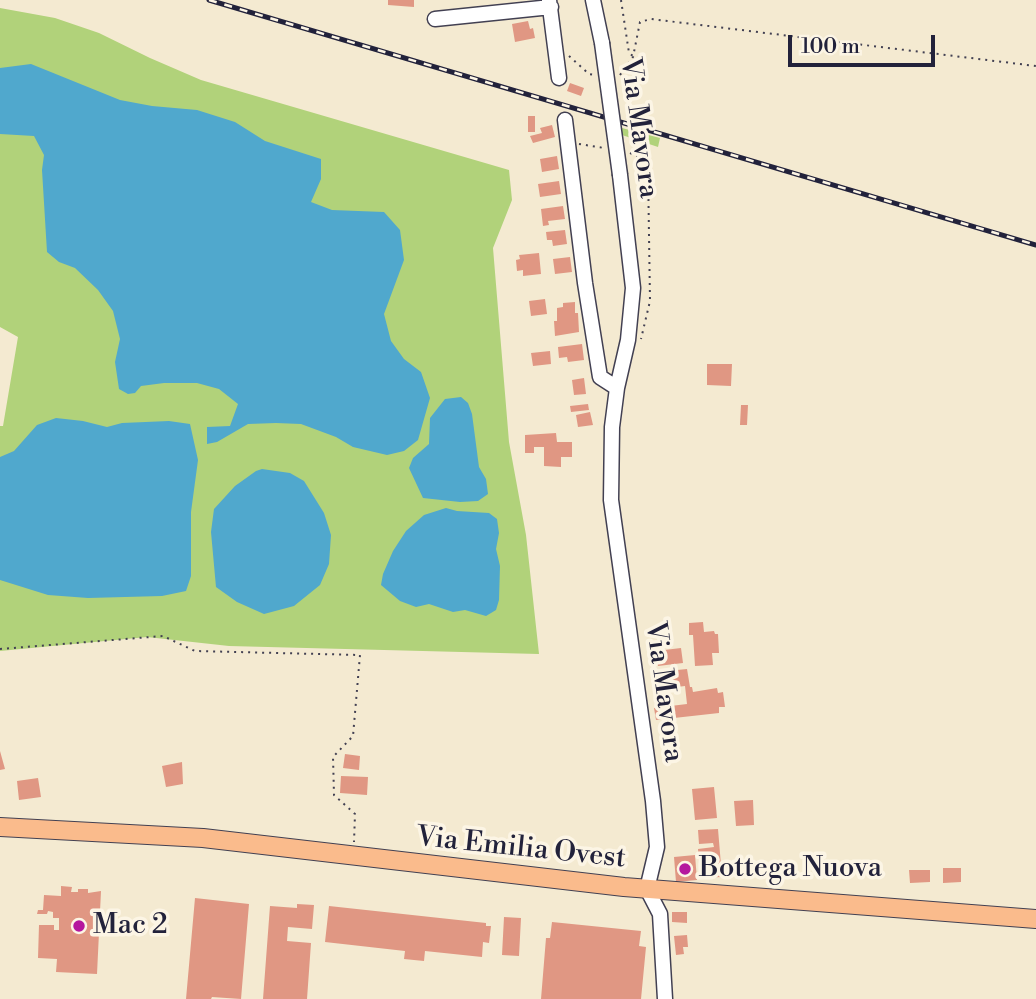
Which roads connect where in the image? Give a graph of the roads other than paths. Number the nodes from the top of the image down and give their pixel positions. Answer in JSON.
{"nodes":[{"id":1,"x":593,"y":0,"type":"edge"},
{"id":2,"x":550,"y":4,"type":"edge"},
{"id":3,"x":435,"y":19,"type":"dead end"},
{"id":4,"x":559,"y":78,"type":"dead end"},
{"id":5,"x":565,"y":120,"type":"dead end"},
{"id":6,"x":617,"y":388,"type":"junction"},
{"id":7,"x":0,"y":827,"type":"edge"},
{"id":8,"x":647,"y":889,"type":"junction"},
{"id":9,"x":1036,"y":919,"type":"edge"},
{"id":10,"x":665,"y":999,"type":"edge"}],
"edges":[{"from":1,"to":6,"type":"street","name":"Via Mavora","bridge":true},
{"from":2,"to":3,"type":"street"},
{"from":2,"to":4,"type":"street"},
{"from":5,"to":6,"type":"street"},
{"from":6,"to":8,"type":"street","name":"Via Mavora"},
{"from":7,"to":8,"type":"main road","name":"Via Emilia Ovest"},
{"from":8,"to":9,"type":"main road","name":"Via Emilia Ovest"},
{"from":8,"to":10,"type":"street"}]}
